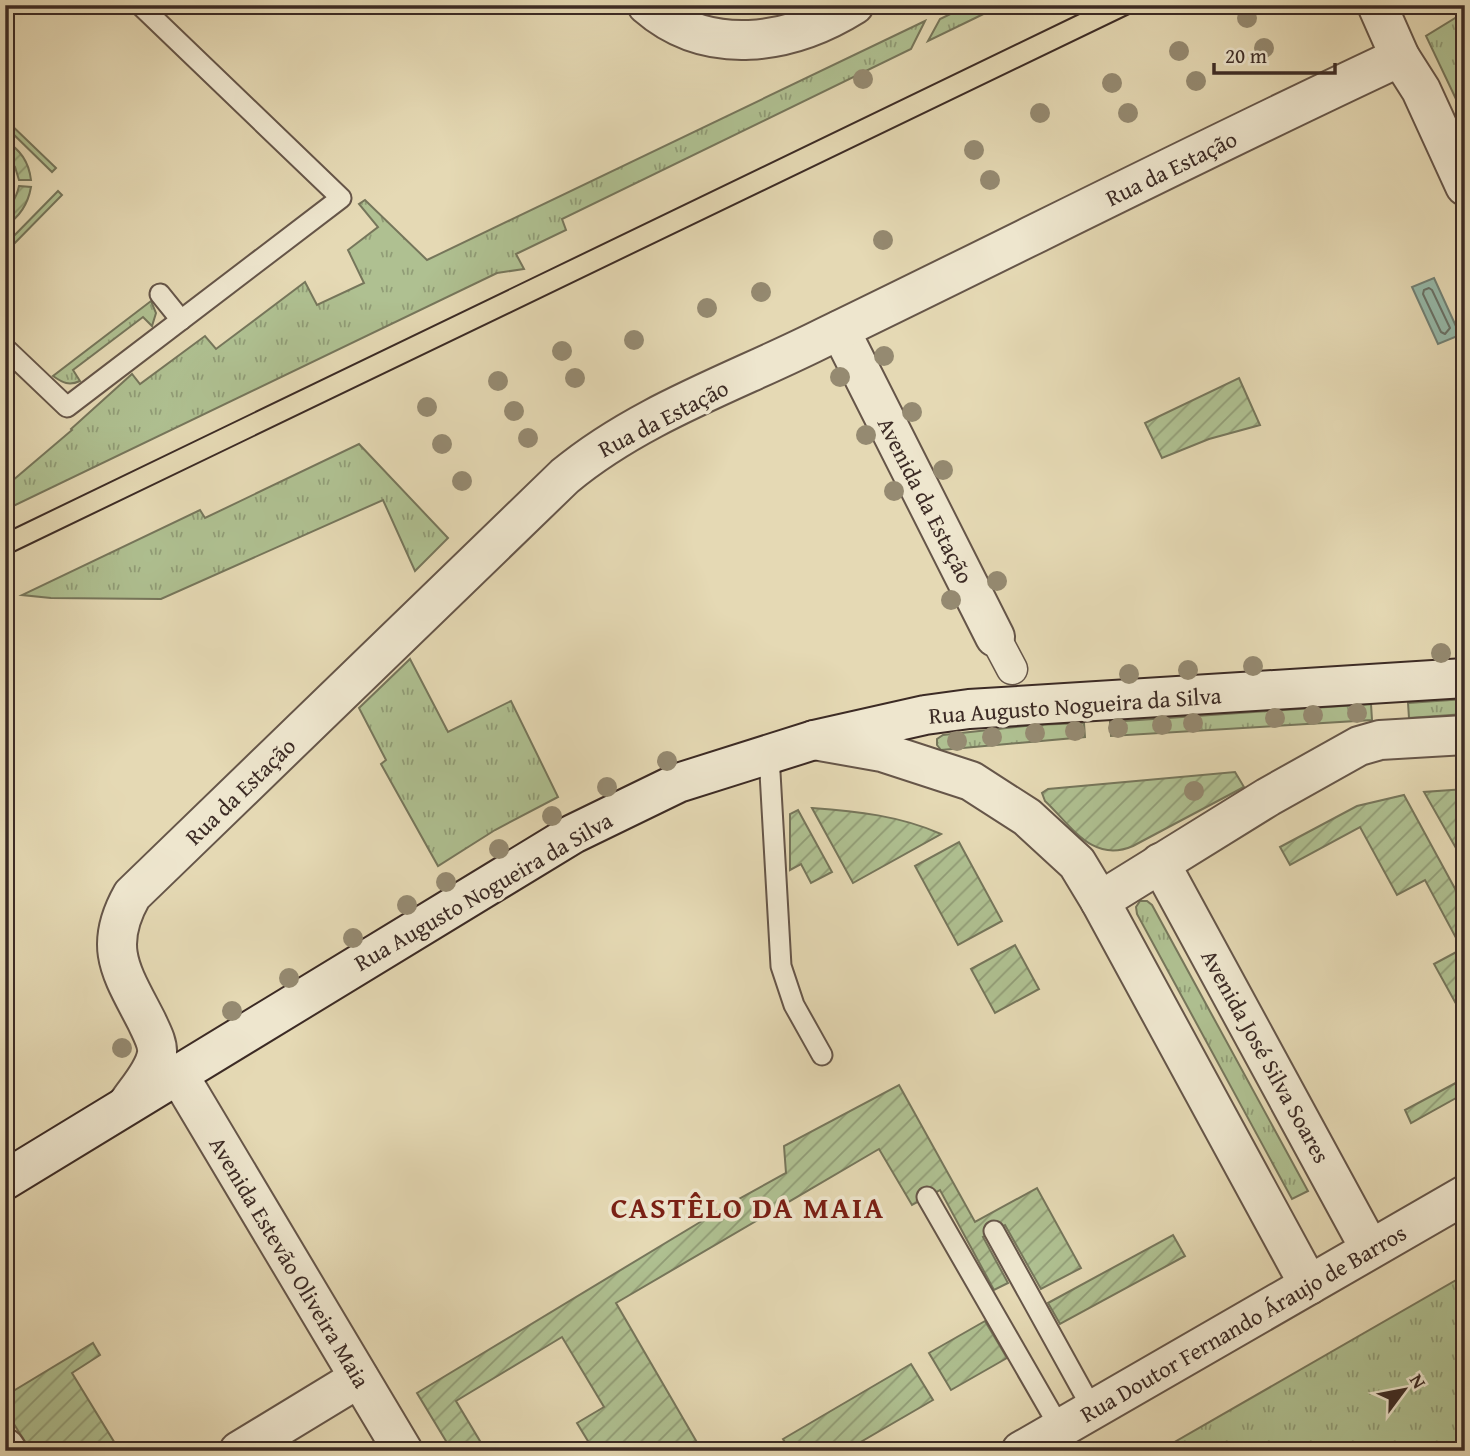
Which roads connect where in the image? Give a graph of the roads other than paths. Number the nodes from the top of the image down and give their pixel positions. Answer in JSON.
{"nodes":[{"id":1,"x":140,"y":5,"type":"edge"},
{"id":2,"x":647,"y":5,"type":"edge"},
{"id":3,"x":854,"y":5,"type":"edge"},
{"id":4,"x":1377,"y":5,"type":"edge"},
{"id":5,"x":1400,"y":57,"type":"junction"},
{"id":6,"x":1465,"y":186,"type":"edge"},
{"id":7,"x":160,"y":294,"type":"dead end"},
{"id":8,"x":181,"y":320,"type":"junction"},
{"id":9,"x":840,"y":330,"type":"junction"},
{"id":10,"x":5,"y":348,"type":"edge"},
{"id":11,"x":1004,"y":653,"type":"dead end"},
{"id":12,"x":1465,"y":678,"type":"edge"},
{"id":13,"x":1465,"y":734,"type":"edge"},
{"id":14,"x":814,"y":740,"type":"junction"},
{"id":15,"x":769,"y":755,"type":"junction"},
{"id":16,"x":1160,"y":863,"type":"junction"},
{"id":17,"x":1100,"y":901,"type":"junction"},
{"id":18,"x":822,"y":1055,"type":"dead end"},
{"id":19,"x":178,"y":1074,"type":"junction"},
{"id":20,"x":127,"y":1105,"type":"junction"},
{"id":21,"x":5,"y":1180,"type":"edge"},
{"id":22,"x":1465,"y":1195,"type":"edge"},
{"id":23,"x":927,"y":1197,"type":"dead end"},
{"id":24,"x":994,"y":1231,"type":"dead end"},
{"id":25,"x":1370,"y":1249,"type":"junction"},
{"id":26,"x":1309,"y":1284,"type":"junction"},
{"id":27,"x":359,"y":1378,"type":"junction"},
{"id":28,"x":1093,"y":1409,"type":"junction"},
{"id":29,"x":1060,"y":1428,"type":"junction"},
{"id":30,"x":239,"y":1451,"type":"edge"},
{"id":31,"x":403,"y":1451,"type":"edge"},
{"id":32,"x":1021,"y":1451,"type":"edge"}],
"edges":[{"from":1,"to":8,"type":"lane"},
{"from":2,"to":3,"type":"street"},
{"from":4,"to":5,"type":"street"},
{"from":5,"to":6,"type":"street"},
{"from":5,"to":9,"type":"street","name":"Rua da Estação"},
{"from":7,"to":8,"type":"lane"},
{"from":8,"to":10,"type":"lane"},
{"from":9,"to":11,"type":"street","name":"Avenida da Estação"},
{"from":9,"to":20,"type":"street","name":"Rua da Estação"},
{"from":12,"to":14,"type":"street","name":"Rua Augusto Nogueira da Silva"},
{"from":13,"to":16,"type":"street"},
{"from":14,"to":15,"type":"street","name":"Rua Augusto Nogueira da Silva"},
{"from":14,"to":17,"type":"street"},
{"from":15,"to":18,"type":"lane"},
{"from":15,"to":19,"type":"street","name":"Rua Augusto Nogueira da Silva"},
{"from":16,"to":17,"type":"street"},
{"from":16,"to":25,"type":"street","name":"Avenida José Silva Soares"},
{"from":17,"to":26,"type":"street"},
{"from":19,"to":20,"type":"street","name":"Rua Augusto Nogueira da Silva"},
{"from":19,"to":27,"type":"street","name":"Avenida Estevão Oliveira Maia"},
{"from":20,"to":21,"type":"street","name":"Rua Augusto Nogueira da Silva"},
{"from":22,"to":25,"type":"street","name":"Rua Doutor Fernando Áraujo de Barros"},
{"from":23,"to":29,"type":"lane"},
{"from":24,"to":28,"type":"lane"},
{"from":25,"to":26,"type":"street","name":"Rua Doutor Fernando Áraujo de Barros"},
{"from":26,"to":28,"type":"street","name":"Rua Doutor Fernando Áraujo de Barros"},
{"from":27,"to":30,"type":"street"},
{"from":27,"to":31,"type":"street","name":"Avenida Estevão Oliveira Maia"},
{"from":28,"to":29,"type":"street","name":"Rua Doutor Fernando Áraujo de Barros"},
{"from":29,"to":32,"type":"street","name":"Rua Doutor Fernando Áraujo de Barros"}]}
